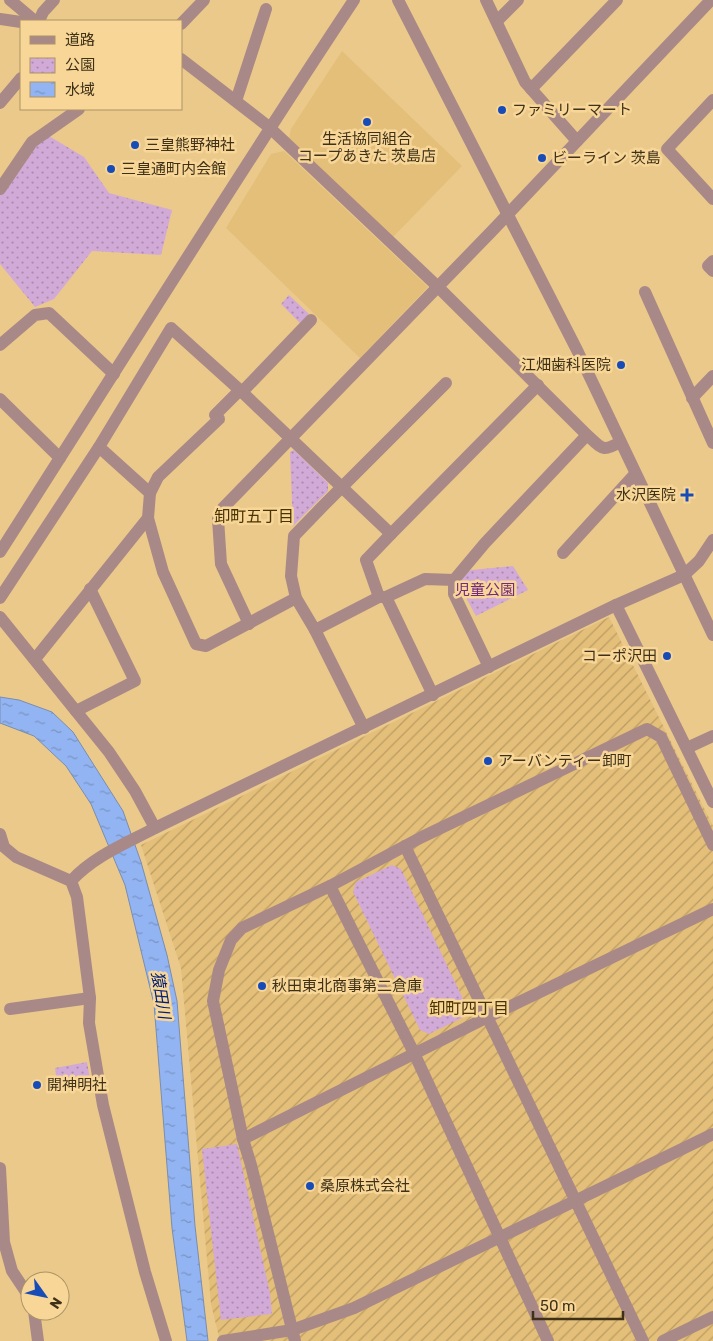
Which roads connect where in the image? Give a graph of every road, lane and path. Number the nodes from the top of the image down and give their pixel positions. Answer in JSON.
{"nodes":[{"id":1,"x":10,"y":0,"type":"edge"},
{"id":2,"x":54,"y":0,"type":"edge"},
{"id":3,"x":204,"y":0,"type":"edge"},
{"id":4,"x":354,"y":0,"type":"edge"},
{"id":5,"x":398,"y":0,"type":"edge"},
{"id":6,"x":486,"y":0,"type":"edge"},
{"id":7,"x":518,"y":0,"type":"edge"},
{"id":8,"x":617,"y":0,"type":"edge"},
{"id":9,"x":711,"y":0,"type":"edge"},
{"id":10,"x":266,"y":9,"type":"dead end"},
{"id":11,"x":0,"y":19,"type":"edge"},
{"id":12,"x":34,"y":20,"type":"edge"},
{"id":13,"x":39,"y":20,"type":"edge"},
{"id":14,"x":497,"y":21,"type":"junction"},
{"id":15,"x":20,"y":22,"type":"edge"},
{"id":16,"x":182,"y":23,"type":"edge"},
{"id":17,"x":182,"y":60,"type":"edge"},
{"id":18,"x":20,"y":79,"type":"edge"},
{"id":19,"x":531,"y":89,"type":"junction"},
{"id":20,"x":236,"y":101,"type":"junction"},
{"id":21,"x":0,"y":103,"type":"edge"},
{"id":22,"x":710,"y":108,"type":"edge"},
{"id":23,"x":78,"y":110,"type":"edge"},
{"id":24,"x":269,"y":127,"type":"junction"},
{"id":25,"x":577,"y":141,"type":"junction"},
{"id":26,"x":0,"y":189,"type":"edge"},
{"id":27,"x":713,"y":199,"type":"edge"},
{"id":28,"x":508,"y":214,"type":"junction"},
{"id":29,"x":713,"y":261,"type":"edge"},
{"id":30,"x":713,"y":271,"type":"edge"},
{"id":31,"x":437,"y":286,"type":"junction"},
{"id":32,"x":645,"y":292,"type":"dead end"},
{"id":33,"x":312,"y":320,"type":"dead end"},
{"id":34,"x":0,"y":345,"type":"edge"},
{"id":35,"x":114,"y":374,"type":"junction"},
{"id":36,"x":713,"y":376,"type":"edge"},
{"id":37,"x":446,"y":383,"type":"dead end"},
{"id":38,"x":538,"y":385,"type":"junction"},
{"id":39,"x":241,"y":391,"type":"junction"},
{"id":40,"x":692,"y":398,"type":"junction"},
{"id":41,"x":0,"y":399,"type":"edge"},
{"id":42,"x":587,"y":435,"type":"junction"},
{"id":43,"x":290,"y":438,"type":"junction"},
{"id":44,"x":620,"y":442,"type":"junction"},
{"id":45,"x":713,"y":443,"type":"edge"},
{"id":46,"x":99,"y":447,"type":"junction"},
{"id":47,"x":60,"y":458,"type":"junction"},
{"id":48,"x":635,"y":474,"type":"junction"},
{"id":49,"x":341,"y":487,"type":"junction"},
{"id":50,"x":150,"y":493,"type":"junction"},
{"id":51,"x":148,"y":518,"type":"junction"},
{"id":52,"x":391,"y":534,"type":"junction"},
{"id":53,"x":712,"y":545,"type":"edge"},
{"id":54,"x":0,"y":552,"type":"edge"},
{"id":55,"x":563,"y":553,"type":"dead end"},
{"id":56,"x":684,"y":575,"type":"junction"},
{"id":57,"x":454,"y":580,"type":"junction"},
{"id":58,"x":90,"y":589,"type":"junction"},
{"id":59,"x":383,"y":597,"type":"junction"},
{"id":60,"x":0,"y":598,"type":"edge"},
{"id":61,"x":296,"y":598,"type":"junction"},
{"id":62,"x":616,"y":605,"type":"junction"},
{"id":63,"x":0,"y":617,"type":"edge"},
{"id":64,"x":249,"y":624,"type":"junction"},
{"id":65,"x":315,"y":630,"type":"junction"},
{"id":66,"x":713,"y":635,"type":"edge"},
{"id":67,"x":35,"y":659,"type":"junction"},
{"id":68,"x":489,"y":667,"type":"junction"},
{"id":69,"x":433,"y":695,"type":"junction"},
{"id":70,"x":76,"y":710,"type":"junction"},
{"id":71,"x":364,"y":728,"type":"junction"},
{"id":72,"x":713,"y":736,"type":"edge"},
{"id":73,"x":687,"y":748,"type":"junction"},
{"id":74,"x":713,"y":802,"type":"edge"},
{"id":75,"x":155,"y":828,"type":"junction"},
{"id":76,"x":0,"y":834,"type":"edge"},
{"id":77,"x":713,"y":845,"type":"edge"},
{"id":78,"x":405,"y":846,"type":"junction"},
{"id":79,"x":71,"y":881,"type":"junction"},
{"id":80,"x":330,"y":886,"type":"junction"},
{"id":81,"x":713,"y":909,"type":"edge"},
{"id":82,"x":90,"y":998,"type":"junction"},
{"id":83,"x":10,"y":1009,"type":"dead end"},
{"id":84,"x":488,"y":1017,"type":"junction"},
{"id":85,"x":414,"y":1053,"type":"junction"},
{"id":86,"x":713,"y":1134,"type":"edge"},
{"id":87,"x":243,"y":1139,"type":"junction"},
{"id":88,"x":0,"y":1168,"type":"edge"},
{"id":89,"x":575,"y":1200,"type":"junction"},
{"id":90,"x":500,"y":1238,"type":"junction"},
{"id":91,"x":20,"y":1283,"type":"edge"},
{"id":92,"x":713,"y":1317,"type":"edge"},
{"id":93,"x":35,"y":1321,"type":"edge"},
{"id":94,"x":293,"y":1336,"type":"edge"},
{"id":95,"x":38,"y":1341,"type":"edge"},
{"id":96,"x":166,"y":1341,"type":"edge"},
{"id":97,"x":223,"y":1341,"type":"edge"},
{"id":98,"x":548,"y":1341,"type":"edge"},
{"id":99,"x":643,"y":1341,"type":"edge"},
{"id":100,"x":663,"y":1341,"type":"edge"}],
"edges":[{"from":1,"to":12,"type":"street"},
{"from":2,"to":13,"type":"street"},
{"from":3,"to":16,"type":"street"},
{"from":4,"to":24,"type":"street"},
{"from":5,"to":28,"type":"street"},
{"from":6,"to":14,"type":"street"},
{"from":7,"to":14,"type":"street"},
{"from":8,"to":19,"type":"street"},
{"from":9,"to":25,"type":"street"},
{"from":10,"to":20,"type":"street"},
{"from":11,"to":15,"type":"street"},
{"from":14,"to":19,"type":"street"},
{"from":17,"to":20,"type":"street"},
{"from":18,"to":21,"type":"street"},
{"from":19,"to":25,"type":"street"},
{"from":20,"to":24,"type":"street"},
{"from":22,"to":27,"type":"street"},
{"from":23,"to":26,"type":"street"},
{"from":24,"to":31,"type":"street"},
{"from":24,"to":35,"type":"street"},
{"from":25,"to":28,"type":"street"},
{"from":28,"to":31,"type":"street"},
{"from":28,"to":44,"type":"street"},
{"from":29,"to":30,"type":"street"},
{"from":31,"to":38,"type":"street"},
{"from":31,"to":43,"type":"street"},
{"from":32,"to":40,"type":"street"},
{"from":33,"to":39,"type":"street"},
{"from":34,"to":35,"type":"street"},
{"from":35,"to":47,"type":"street"},
{"from":36,"to":40,"type":"street"},
{"from":37,"to":49,"type":"street"},
{"from":38,"to":42,"type":"street"},
{"from":38,"to":52,"type":"street"},
{"from":39,"to":43,"type":"street"},
{"from":39,"to":46,"type":"street"},
{"from":39,"to":50,"type":"street"},
{"from":40,"to":45,"type":"street"},
{"from":41,"to":47,"type":"street"},
{"from":42,"to":44,"type":"street"},
{"from":42,"to":57,"type":"street"},
{"from":43,"to":49,"type":"street"},
{"from":43,"to":64,"type":"street"},
{"from":44,"to":48,"type":"street"},
{"from":46,"to":50,"type":"street"},
{"from":46,"to":60,"type":"street"},
{"from":47,"to":54,"type":"street"},
{"from":48,"to":55,"type":"street"},
{"from":48,"to":56,"type":"street"},
{"from":49,"to":52,"type":"street"},
{"from":49,"to":61,"type":"street"},
{"from":50,"to":51,"type":"street"},
{"from":51,"to":58,"type":"street"},
{"from":51,"to":64,"type":"street"},
{"from":52,"to":59,"type":"street"},
{"from":53,"to":56,"type":"street"},
{"from":56,"to":62,"type":"street"},
{"from":56,"to":66,"type":"street"},
{"from":57,"to":59,"type":"street"},
{"from":57,"to":68,"type":"street"},
{"from":58,"to":67,"type":"street"},
{"from":58,"to":70,"type":"street"},
{"from":59,"to":65,"type":"street"},
{"from":59,"to":69,"type":"street"},
{"from":61,"to":64,"type":"street"},
{"from":61,"to":65,"type":"street"},
{"from":62,"to":68,"type":"street"},
{"from":62,"to":73,"type":"street"},
{"from":63,"to":67,"type":"street"},
{"from":65,"to":71,"type":"street"},
{"from":67,"to":70,"type":"street"},
{"from":68,"to":69,"type":"street"},
{"from":69,"to":71,"type":"street"},
{"from":70,"to":75,"type":"street"},
{"from":71,"to":75,"type":"street"},
{"from":72,"to":73,"type":"street"},
{"from":73,"to":74,"type":"street"},
{"from":75,"to":79,"type":"street"},
{"from":76,"to":79,"type":"street"},
{"from":77,"to":78,"type":"street"},
{"from":78,"to":80,"type":"street"},
{"from":78,"to":84,"type":"street"},
{"from":79,"to":82,"type":"street"},
{"from":80,"to":85,"type":"street"},
{"from":80,"to":87,"type":"street"},
{"from":81,"to":84,"type":"street"},
{"from":82,"to":83,"type":"street"},
{"from":82,"to":96,"type":"street"},
{"from":84,"to":85,"type":"street"},
{"from":84,"to":89,"type":"street"},
{"from":85,"to":87,"type":"street"},
{"from":85,"to":90,"type":"street"},
{"from":86,"to":89,"type":"street"},
{"from":87,"to":94,"type":"street"},
{"from":88,"to":91,"type":"street"},
{"from":89,"to":90,"type":"street"},
{"from":89,"to":99,"type":"street"},
{"from":90,"to":94,"type":"street"},
{"from":90,"to":98,"type":"street"},
{"from":92,"to":100,"type":"street"},
{"from":93,"to":95,"type":"street"},
{"from":94,"to":97,"type":"street"}]}
